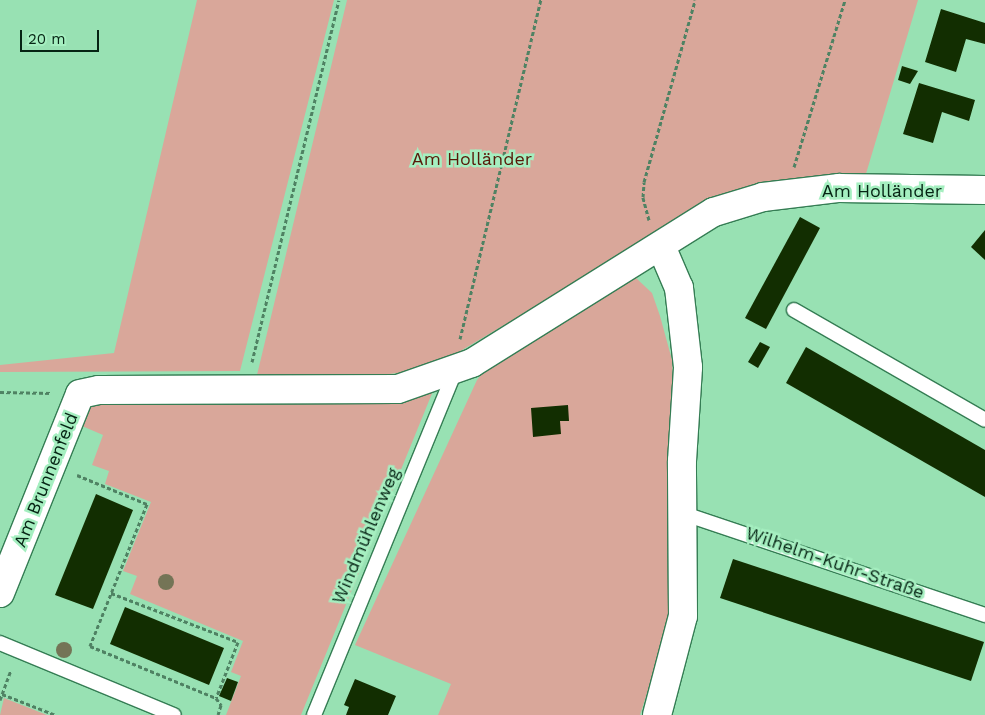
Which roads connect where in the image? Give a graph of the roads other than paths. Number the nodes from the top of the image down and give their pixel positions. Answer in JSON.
{"nodes":[{"id":1,"x":985,"y":190,"type":"edge"},
{"id":2,"x":661,"y":246,"type":"junction"},
{"id":3,"x":794,"y":310,"type":"dead end"},
{"id":4,"x":456,"y":372,"type":"junction"},
{"id":5,"x":80,"y":394,"type":"joint"},
{"id":6,"x":985,"y":420,"type":"edge"},
{"id":7,"x":685,"y":514,"type":"junction"},
{"id":8,"x":0,"y":593,"type":"edge"},
{"id":9,"x":985,"y":615,"type":"edge"},
{"id":10,"x":0,"y":642,"type":"edge"},
{"id":11,"x":174,"y":715,"type":"edge"},
{"id":12,"x":314,"y":715,"type":"edge"},
{"id":13,"x":657,"y":715,"type":"edge"}],
"edges":[{"from":1,"to":2,"type":"street","name":"Am Holländer"},
{"from":2,"to":4,"type":"street","name":"Am Holländer"},
{"from":2,"to":7,"type":"street"},
{"from":3,"to":6,"type":"lane"},
{"from":4,"to":5,"type":"street","name":"Am Holländer"},
{"from":4,"to":12,"type":"lane","name":"Windmühlenweg"},
{"from":5,"to":8,"type":"street","name":"Am Brunnenfeld"},
{"from":7,"to":9,"type":"lane","name":"Wilhelm-Kuhr-Straße"},
{"from":7,"to":13,"type":"street"},
{"from":10,"to":11,"type":"lane"}]}
